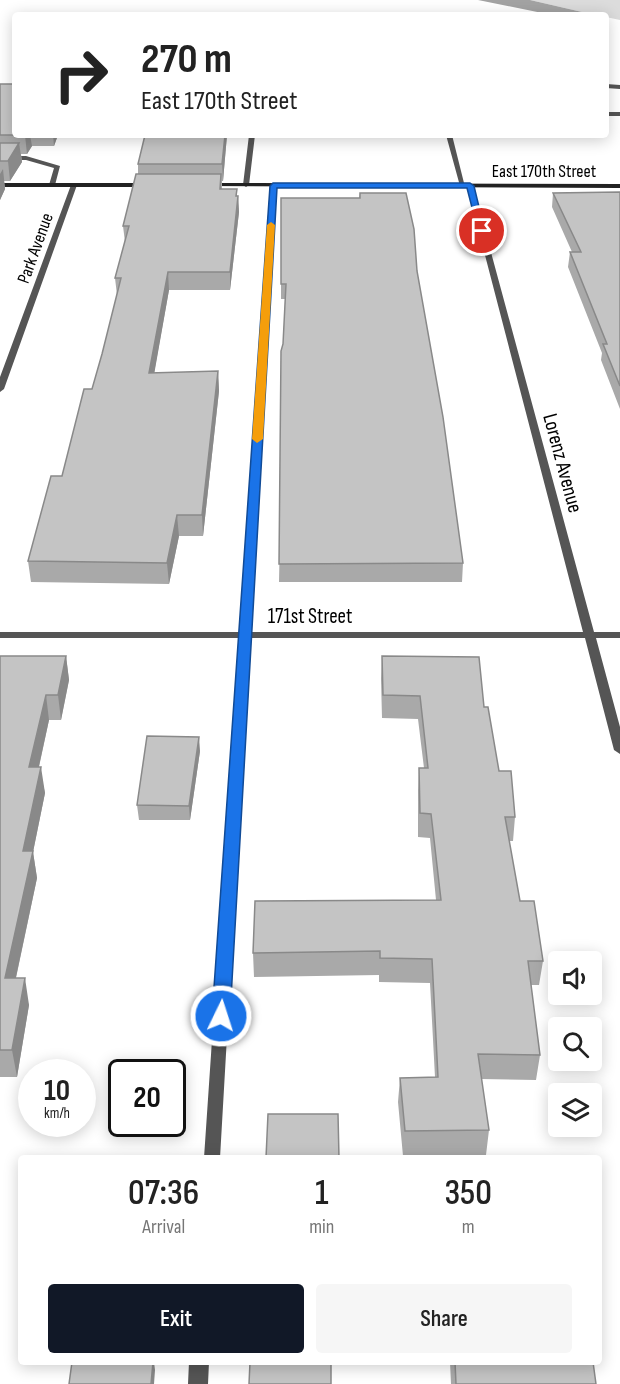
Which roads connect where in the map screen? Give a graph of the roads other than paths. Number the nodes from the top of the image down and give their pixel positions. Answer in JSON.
{"nodes":[{"id":1,"x":252,"y":138,"type":"edge"},
{"id":2,"x":450,"y":138,"type":"edge"},
{"id":3,"x":0,"y":158,"type":"edge"},
{"id":4,"x":0,"y":185,"type":"edge"},
{"id":5,"x":52,"y":185,"type":"junction"},
{"id":6,"x":74,"y":185,"type":"junction"},
{"id":7,"x":154,"y":185,"type":"edge"},
{"id":8,"x":200,"y":185,"type":"edge"},
{"id":9,"x":246,"y":186,"type":"junction"},
{"id":10,"x":273,"y":186,"type":"junction"},
{"id":11,"x":466,"y":186,"type":"junction"},
{"id":12,"x":620,"y":186,"type":"edge"},
{"id":13,"x":0,"y":389,"type":"edge"},
{"id":14,"x":0,"y":635,"type":"edge"},
{"id":15,"x":245,"y":635,"type":"junction"},
{"id":16,"x":590,"y":635,"type":"junction"},
{"id":17,"x":620,"y":635,"type":"edge"},
{"id":18,"x":620,"y":750,"type":"edge"},
{"id":19,"x":212,"y":1155,"type":"edge"},
{"id":20,"x":199,"y":1365,"type":"edge"},
{"id":21,"x":198,"y":1384,"type":"edge"}],
"edges":[{"from":1,"to":9,"type":"street"},
{"from":2,"to":11,"type":"street","name":"Lorenz Avenue"},
{"from":3,"to":5,"type":"street"},
{"from":4,"to":5,"type":"street"},
{"from":5,"to":6,"type":"street"},
{"from":6,"to":7,"type":"street"},
{"from":6,"to":13,"type":"street","name":"Park Avenue"},
{"from":8,"to":9,"type":"street","name":"East 170th Street"},
{"from":9,"to":10,"type":"street","name":"East 170th Street"},
{"from":10,"to":11,"type":"street","name":"East 170th Street"},
{"from":10,"to":15,"type":"street"},
{"from":11,"to":12,"type":"street","name":"East 170th Street"},
{"from":11,"to":16,"type":"street","name":"Lorenz Avenue"},
{"from":14,"to":15,"type":"street","name":"171st Street"},
{"from":15,"to":16,"type":"street","name":"171st Street"},
{"from":15,"to":19,"type":"street"},
{"from":16,"to":17,"type":"street","name":"171st Street"},
{"from":16,"to":18,"type":"street","name":"Lorenz Avenue"},
{"from":20,"to":21,"type":"street"}]}
